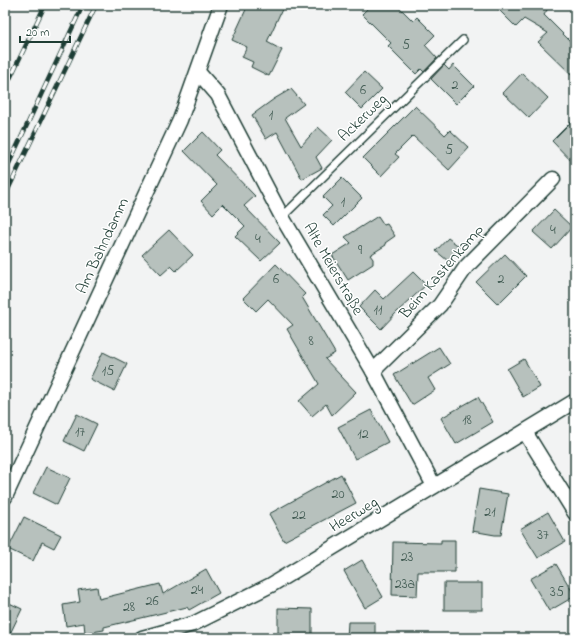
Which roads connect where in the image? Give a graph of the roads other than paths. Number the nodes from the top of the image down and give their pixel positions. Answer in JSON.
{"nodes":[{"id":1,"x":221,"y":5,"type":"edge"},
{"id":2,"x":463,"y":40,"type":"dead end"},
{"id":3,"x":198,"y":72,"type":"junction"},
{"id":4,"x":553,"y":179,"type":"dead end"},
{"id":5,"x":282,"y":217,"type":"junction"},
{"id":6,"x":373,"y":371,"type":"junction"},
{"id":7,"x":575,"y":402,"type":"edge"},
{"id":8,"x":525,"y":432,"type":"junction"},
{"id":9,"x":434,"y":486,"type":"junction"},
{"id":10,"x":5,"y":497,"type":"edge"},
{"id":11,"x":575,"y":513,"type":"edge"},
{"id":12,"x":142,"y":638,"type":"edge"}],
"edges":[{"from":1,"to":3,"type":"street","name":"Am Bahndamm"},
{"from":2,"to":5,"type":"lane","name":"Ackerweg"},
{"from":3,"to":5,"type":"street","name":"Alte Meierstraße"},
{"from":3,"to":10,"type":"street","name":"Am Bahndamm"},
{"from":4,"to":6,"type":"street","name":"Beim Kastenkamp"},
{"from":5,"to":6,"type":"street","name":"Alte Meierstraße"},
{"from":6,"to":9,"type":"street","name":"Alte Meierstraße"},
{"from":7,"to":8,"type":"street","name":"Heerweg"},
{"from":8,"to":9,"type":"street","name":"Heerweg"},
{"from":8,"to":11,"type":"street"},
{"from":9,"to":12,"type":"street","name":"Heerweg"}]}
